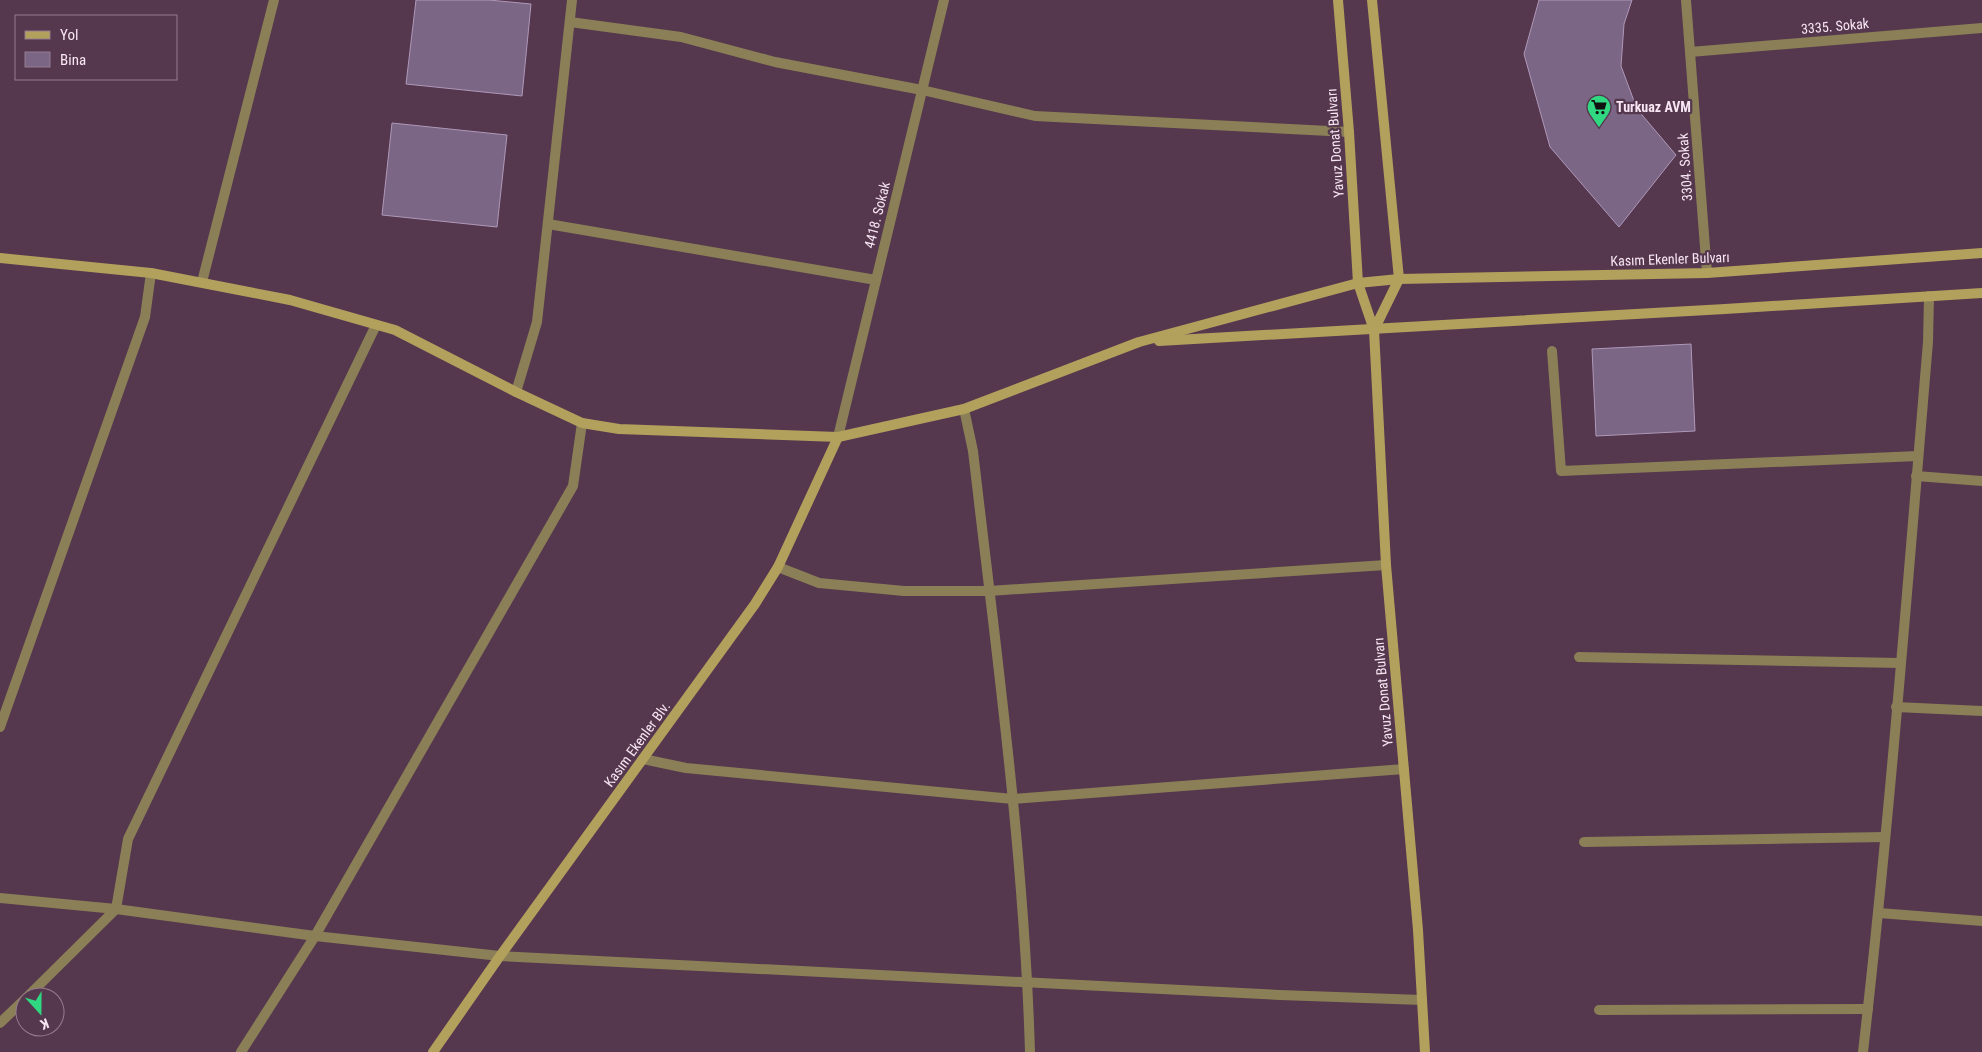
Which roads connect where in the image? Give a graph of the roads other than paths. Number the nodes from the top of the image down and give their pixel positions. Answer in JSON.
{"nodes":[{"id":1,"x":274,"y":0,"type":"edge"},
{"id":2,"x":572,"y":0,"type":"edge"},
{"id":3,"x":944,"y":0,"type":"edge"},
{"id":4,"x":1338,"y":0,"type":"edge"},
{"id":5,"x":1372,"y":0,"type":"edge"},
{"id":6,"x":1686,"y":0,"type":"edge"},
{"id":7,"x":570,"y":22,"type":"junction"},
{"id":8,"x":1982,"y":28,"type":"edge"},
{"id":9,"x":1690,"y":52,"type":"junction"},
{"id":10,"x":922,"y":90,"type":"junction"},
{"id":11,"x":1349,"y":132,"type":"junction"},
{"id":12,"x":548,"y":224,"type":"junction"},
{"id":13,"x":1982,"y":253,"type":"edge"},
{"id":14,"x":0,"y":258,"type":"edge"},
{"id":15,"x":151,"y":272,"type":"junction"},
{"id":16,"x":1707,"y":273,"type":"junction"},
{"id":17,"x":1398,"y":279,"type":"junction"},
{"id":18,"x":876,"y":280,"type":"junction"},
{"id":19,"x":202,"y":282,"type":"junction"},
{"id":20,"x":1358,"y":283,"type":"junction"},
{"id":21,"x":1982,"y":293,"type":"edge"},
{"id":22,"x":1928,"y":296,"type":"junction"},
{"id":23,"x":376,"y":325,"type":"junction"},
{"id":24,"x":1374,"y":330,"type":"junction"},
{"id":25,"x":1139,"y":342,"type":"junction"},
{"id":26,"x":1552,"y":351,"type":"dead end"},
{"id":27,"x":516,"y":392,"type":"junction"},
{"id":28,"x":964,"y":409,"type":"junction"},
{"id":29,"x":582,"y":422,"type":"junction"},
{"id":30,"x":838,"y":437,"type":"junction"},
{"id":31,"x":1918,"y":456,"type":"junction"},
{"id":32,"x":1916,"y":476,"type":"junction"},
{"id":33,"x":1982,"y":481,"type":"edge"},
{"id":34,"x":1386,"y":565,"type":"junction"},
{"id":35,"x":778,"y":567,"type":"junction"},
{"id":36,"x":989,"y":591,"type":"junction"},
{"id":37,"x":1579,"y":657,"type":"dead end"},
{"id":38,"x":1900,"y":663,"type":"junction"},
{"id":39,"x":1896,"y":707,"type":"junction"},
{"id":40,"x":1982,"y":712,"type":"edge"},
{"id":41,"x":0,"y":727,"type":"edge"},
{"id":42,"x":643,"y":759,"type":"junction"},
{"id":43,"x":1404,"y":769,"type":"junction"},
{"id":44,"x":1013,"y":799,"type":"junction"},
{"id":45,"x":1885,"y":837,"type":"junction"},
{"id":46,"x":1584,"y":842,"type":"dead end"},
{"id":47,"x":0,"y":898,"type":"edge"},
{"id":48,"x":116,"y":910,"type":"junction"},
{"id":49,"x":1879,"y":913,"type":"junction"},
{"id":50,"x":1982,"y":921,"type":"edge"},
{"id":51,"x":315,"y":936,"type":"junction"},
{"id":52,"x":500,"y":956,"type":"junction"},
{"id":53,"x":1028,"y":983,"type":"junction"},
{"id":54,"x":37,"y":987,"type":"edge"},
{"id":55,"x":1422,"y":1000,"type":"junction"},
{"id":56,"x":15,"y":1009,"type":"edge"},
{"id":57,"x":1868,"y":1009,"type":"junction"},
{"id":58,"x":1598,"y":1010,"type":"dead end"},
{"id":59,"x":0,"y":1023,"type":"edge"},
{"id":60,"x":241,"y":1052,"type":"edge"},
{"id":61,"x":433,"y":1052,"type":"edge"},
{"id":62,"x":1030,"y":1052,"type":"edge"},
{"id":63,"x":1425,"y":1052,"type":"edge"},
{"id":64,"x":1863,"y":1052,"type":"edge"}],
"edges":[{"from":1,"to":19,"type":"street"},
{"from":2,"to":7,"type":"street"},
{"from":3,"to":10,"type":"street","name":"4418. Sokak"},
{"from":4,"to":11,"type":"street","name":"Yavuz Donat Bulvarı"},
{"from":5,"to":17,"type":"street"},
{"from":6,"to":9,"type":"street","name":"3304. Sokak"},
{"from":7,"to":10,"type":"street"},
{"from":7,"to":12,"type":"street"},
{"from":8,"to":9,"type":"street","name":"3335. Sokak"},
{"from":9,"to":16,"type":"street","name":"3304. Sokak"},
{"from":10,"to":11,"type":"street"},
{"from":10,"to":18,"type":"street","name":"4418. Sokak"},
{"from":11,"to":20,"type":"street","name":"Yavuz Donat Bulvarı"},
{"from":12,"to":18,"type":"street"},
{"from":12,"to":27,"type":"street"},
{"from":13,"to":16,"type":"street","name":"Kasım Ekenler Bulvarı"},
{"from":14,"to":15,"type":"street"},
{"from":15,"to":19,"type":"street"},
{"from":15,"to":41,"type":"street"},
{"from":16,"to":17,"type":"street","name":"Kasım Ekenler Bulvarı"},
{"from":17,"to":20,"type":"street","name":"Kasım Ekenler Bulvarı"},
{"from":17,"to":24,"type":"street"},
{"from":18,"to":30,"type":"street","name":"4418. Sokak"},
{"from":19,"to":23,"type":"street"},
{"from":20,"to":24,"type":"street","name":"Yavuz Donat Bulvarı"},
{"from":20,"to":25,"type":"street","name":"Kasım Ekenler Bulvarı"},
{"from":21,"to":22,"type":"street"},
{"from":22,"to":24,"type":"street"},
{"from":22,"to":31,"type":"street"},
{"from":23,"to":27,"type":"street"},
{"from":23,"to":48,"type":"street"},
{"from":24,"to":25,"type":"street"},
{"from":24,"to":34,"type":"street","name":"Yavuz Donat Bulvarı"},
{"from":25,"to":28,"type":"street"},
{"from":26,"to":31,"type":"street"},
{"from":27,"to":29,"type":"street"},
{"from":28,"to":30,"type":"street"},
{"from":28,"to":36,"type":"street"},
{"from":29,"to":30,"type":"street"},
{"from":29,"to":51,"type":"street"},
{"from":30,"to":35,"type":"street","name":"Kasım Ekenler Blv."},
{"from":31,"to":32,"type":"street"},
{"from":32,"to":33,"type":"street"},
{"from":32,"to":38,"type":"street"},
{"from":34,"to":36,"type":"street"},
{"from":34,"to":43,"type":"street","name":"Yavuz Donat Bulvarı"},
{"from":35,"to":36,"type":"street"},
{"from":35,"to":42,"type":"street","name":"Kasım Ekenler Blv."},
{"from":36,"to":44,"type":"street"},
{"from":37,"to":38,"type":"street"},
{"from":38,"to":39,"type":"street"},
{"from":39,"to":40,"type":"street"},
{"from":39,"to":45,"type":"street"},
{"from":42,"to":44,"type":"street"},
{"from":42,"to":52,"type":"street","name":"Kasım Ekenler Blv."},
{"from":43,"to":44,"type":"street"},
{"from":43,"to":55,"type":"street","name":"Yavuz Donat Bulvarı"},
{"from":44,"to":53,"type":"street"},
{"from":45,"to":46,"type":"street"},
{"from":45,"to":49,"type":"street"},
{"from":47,"to":48,"type":"street"},
{"from":48,"to":51,"type":"street"},
{"from":48,"to":54,"type":"street"},
{"from":49,"to":50,"type":"street"},
{"from":49,"to":57,"type":"street"},
{"from":51,"to":52,"type":"street"},
{"from":51,"to":60,"type":"street"},
{"from":52,"to":53,"type":"street"},
{"from":52,"to":61,"type":"street","name":"Kasım Ekenler Blv."},
{"from":53,"to":55,"type":"street"},
{"from":53,"to":62,"type":"street"},
{"from":55,"to":63,"type":"street","name":"Yavuz Donat Bulvarı"},
{"from":56,"to":59,"type":"street"},
{"from":57,"to":58,"type":"street"},
{"from":57,"to":64,"type":"street"}]}
